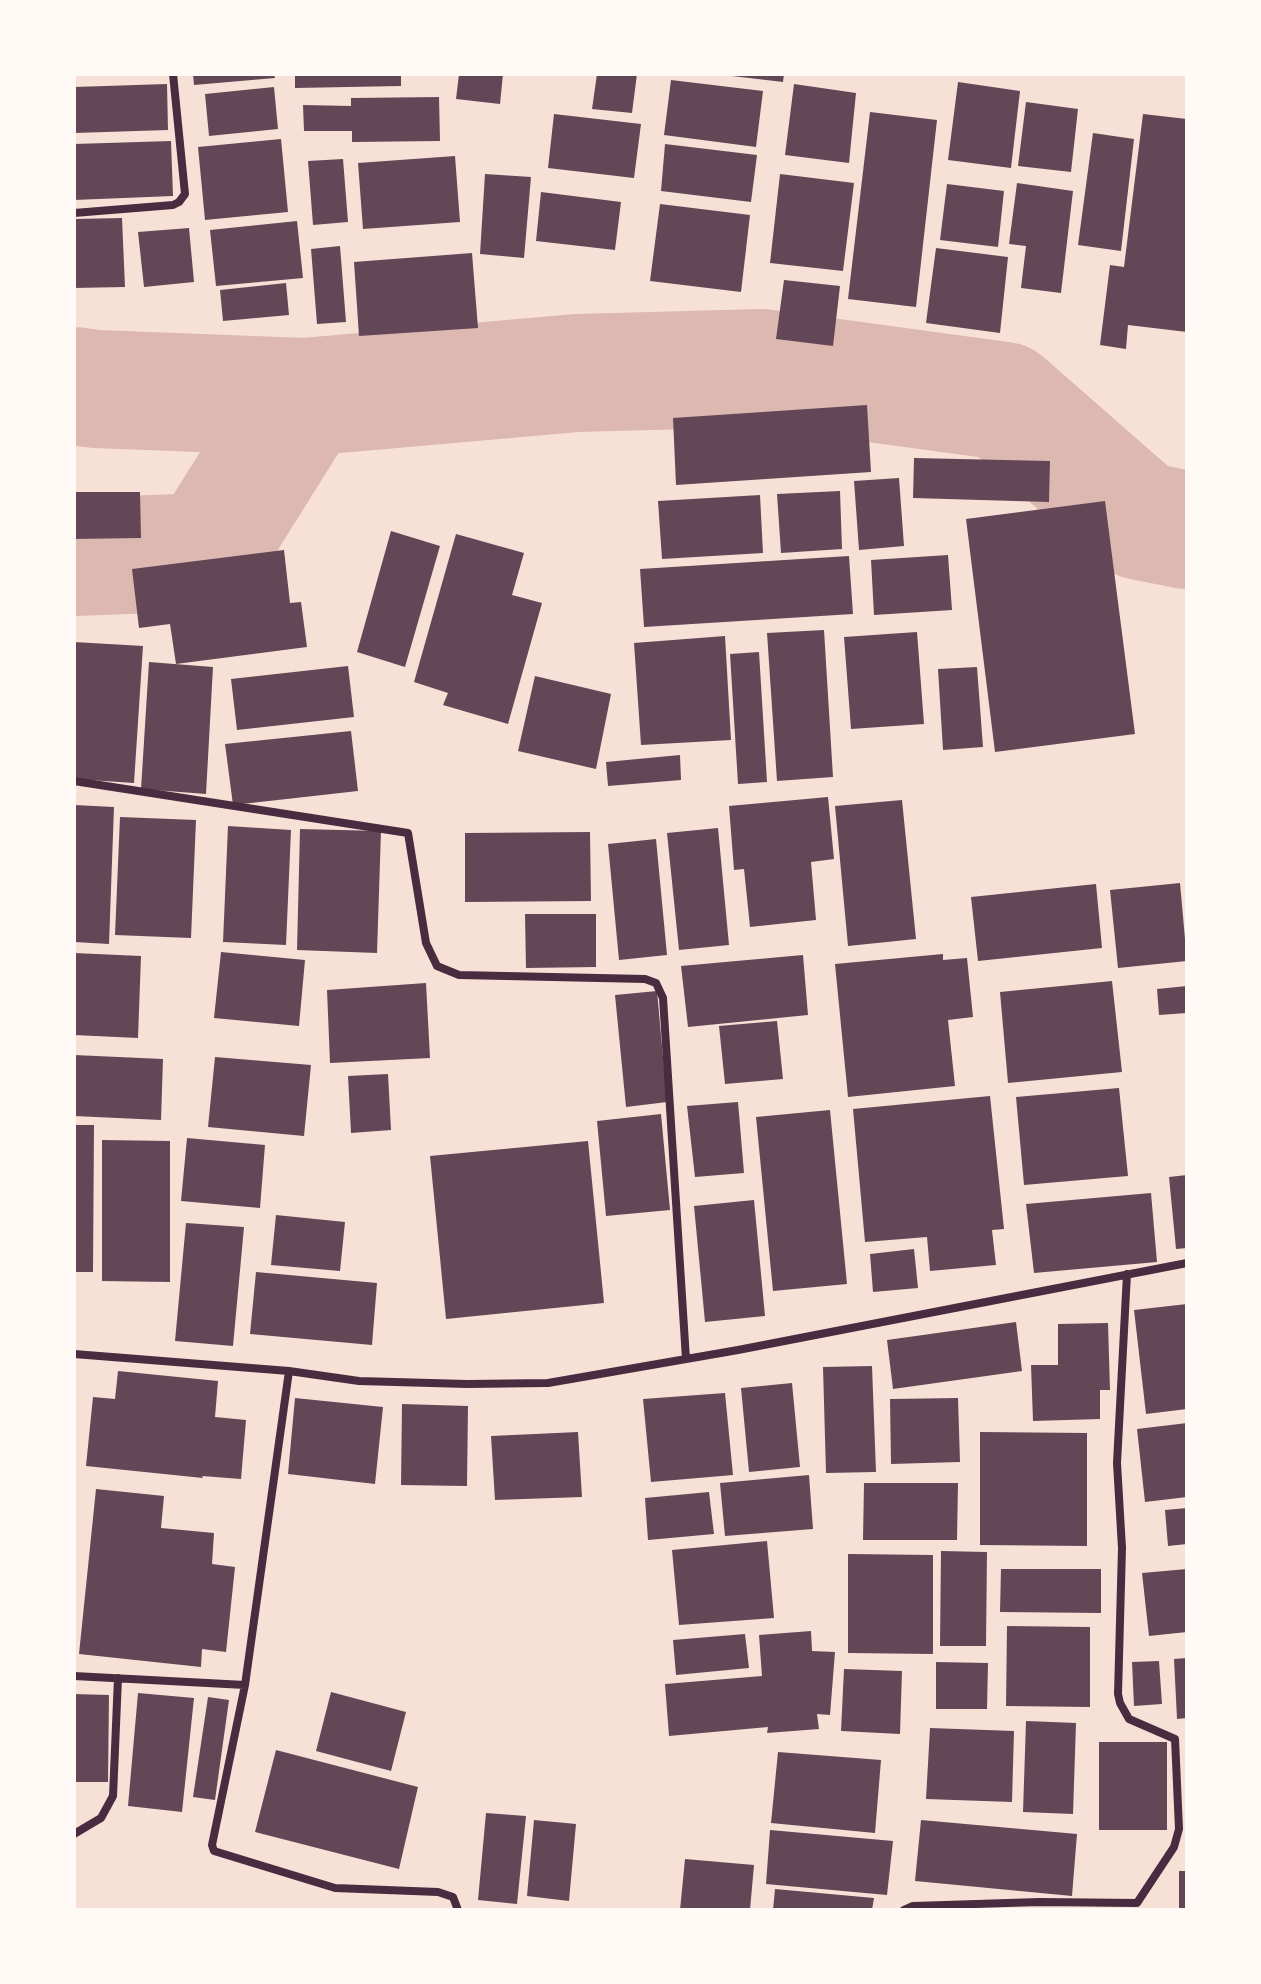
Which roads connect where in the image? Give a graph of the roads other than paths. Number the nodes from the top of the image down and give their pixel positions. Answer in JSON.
{"nodes":[{"id":1,"x":173,"y":74,"type":"edge"},
{"id":2,"x":74,"y":213,"type":"edge"},
{"id":3,"x":74,"y":781,"type":"edge"},
{"id":4,"x":1187,"y":1263,"type":"edge"},
{"id":5,"x":1127,"y":1274,"type":"junction"},
{"id":6,"x":74,"y":1354,"type":"edge"},
{"id":7,"x":686,"y":1359,"type":"junction"},
{"id":8,"x":289,"y":1371,"type":"junction"},
{"id":9,"x":74,"y":1676,"type":"edge"},
{"id":10,"x":118,"y":1678,"type":"junction"},
{"id":11,"x":245,"y":1685,"type":"junction"},
{"id":12,"x":74,"y":1834,"type":"edge"},
{"id":13,"x":1136,"y":1906,"type":"edge"},
{"id":14,"x":458,"y":1910,"type":"edge"},
{"id":15,"x":904,"y":1910,"type":"edge"}],
"edges":[{"from":1,"to":2,"type":"street"},
{"from":3,"to":7,"type":"street"},
{"from":4,"to":5,"type":"street"},
{"from":5,"to":7,"type":"street"},
{"from":5,"to":13,"type":"street"},
{"from":6,"to":8,"type":"street"},
{"from":7,"to":8,"type":"street"},
{"from":8,"to":11,"type":"street"},
{"from":9,"to":10,"type":"street"},
{"from":10,"to":11,"type":"street"},
{"from":10,"to":12,"type":"street"},
{"from":11,"to":14,"type":"street"},
{"from":13,"to":15,"type":"street"}]}
